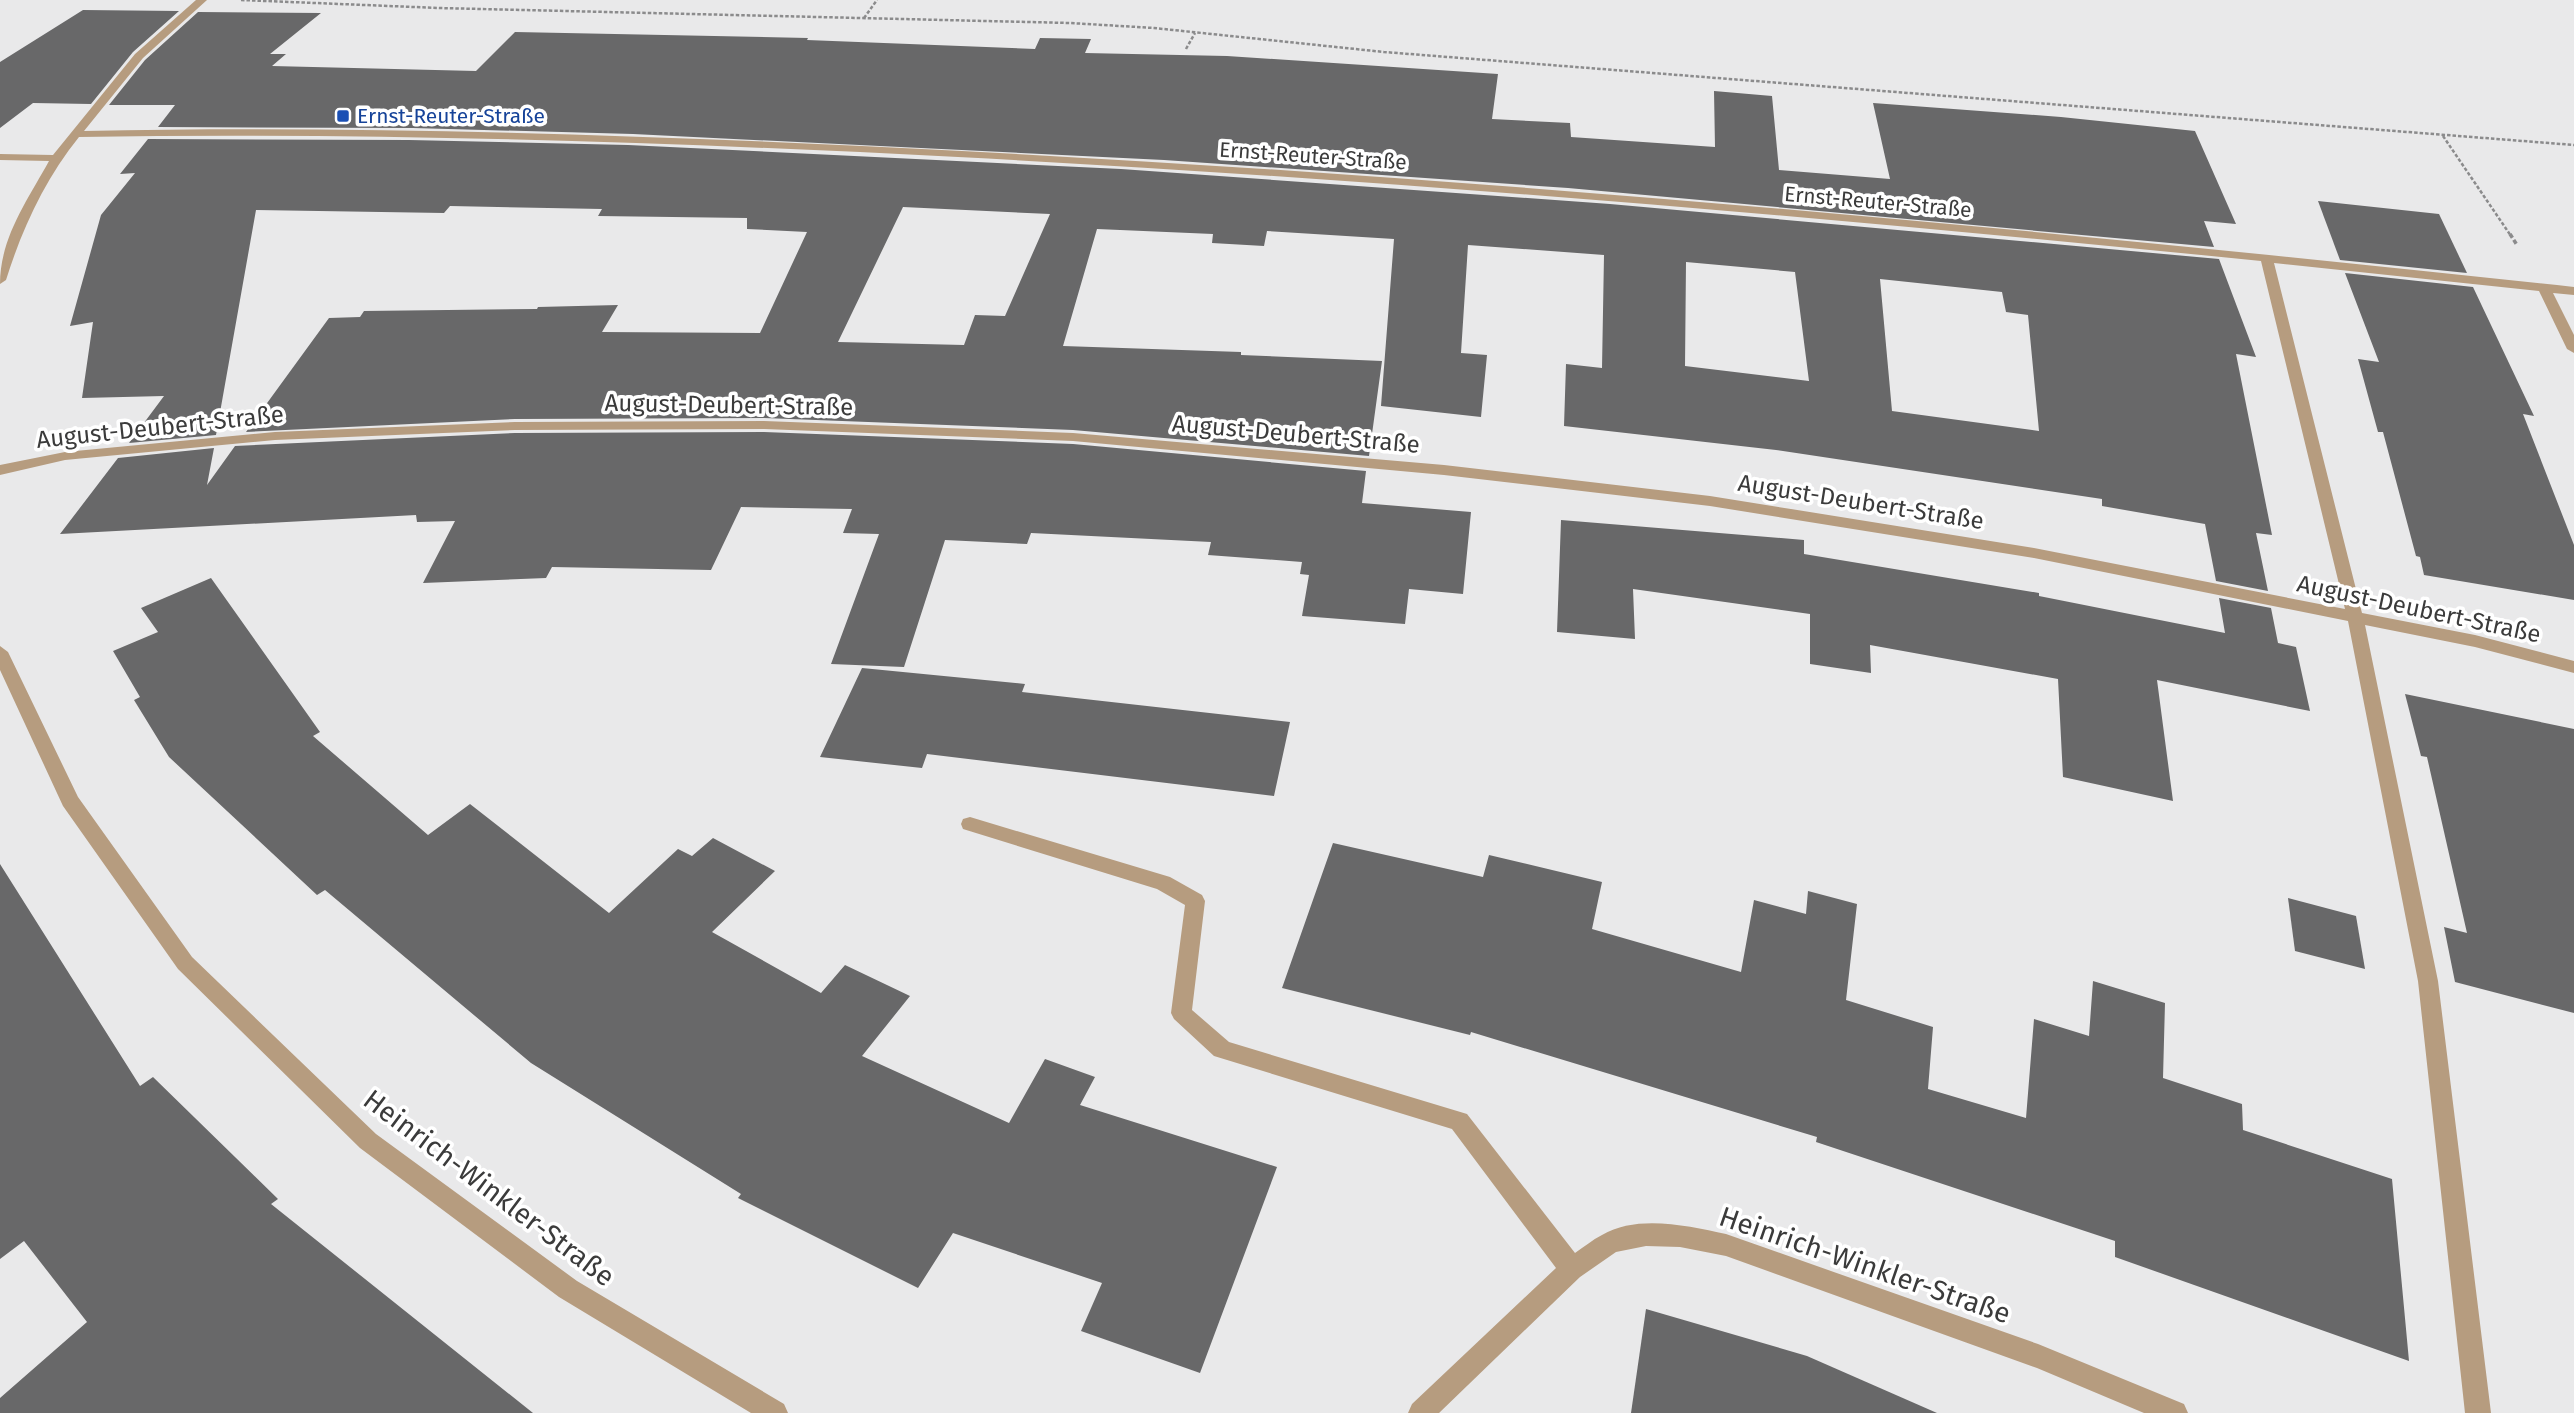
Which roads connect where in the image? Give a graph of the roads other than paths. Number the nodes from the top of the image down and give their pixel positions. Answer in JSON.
{"nodes":[{"id":1,"x":202,"y":0,"type":"edge"},
{"id":2,"x":74,"y":134,"type":"junction"},
{"id":3,"x":0,"y":157,"type":"edge"},
{"id":4,"x":56,"y":158,"type":"junction"},
{"id":5,"x":2267,"y":260,"type":"junction"},
{"id":6,"x":0,"y":280,"type":"edge"},
{"id":7,"x":2544,"y":288,"type":"junction"},
{"id":8,"x":2574,"y":291,"type":"edge"},
{"id":9,"x":2574,"y":349,"type":"edge"},
{"id":10,"x":0,"y":470,"type":"edge"},
{"id":11,"x":2355,"y":617,"type":"junction"},
{"id":12,"x":0,"y":652,"type":"edge"},
{"id":13,"x":2574,"y":667,"type":"edge"},
{"id":14,"x":970,"y":824,"type":"dead end"},
{"id":15,"x":1572,"y":1269,"type":"junction"},
{"id":16,"x":775,"y":1413,"type":"edge"},
{"id":17,"x":1421,"y":1413,"type":"edge"},
{"id":18,"x":2175,"y":1413,"type":"edge"},
{"id":19,"x":2478,"y":1413,"type":"edge"}],
"edges":[{"from":1,"to":2,"type":"street"},
{"from":2,"to":4,"type":"street"},
{"from":2,"to":5,"type":"street","name":"Ernst-Reuter-Straße"},
{"from":3,"to":4,"type":"street"},
{"from":4,"to":6,"type":"street"},
{"from":5,"to":7,"type":"street","name":"Ernst-Reuter-Straße"},
{"from":5,"to":11,"type":"street"},
{"from":7,"to":8,"type":"street","name":"Ernst-Reuter-Straße"},
{"from":7,"to":9,"type":"street"},
{"from":10,"to":11,"type":"street","name":"August-Deubert-Straße"},
{"from":11,"to":13,"type":"street","name":"August-Deubert-Straße"},
{"from":11,"to":19,"type":"street"},
{"from":12,"to":16,"type":"street","name":"Heinrich-Winkler-Straße"},
{"from":14,"to":15,"type":"street"},
{"from":15,"to":17,"type":"street","name":"Heinrich-Winkler-Straße"},
{"from":15,"to":18,"type":"street","name":"Heinrich-Winkler-Straße"}]}
